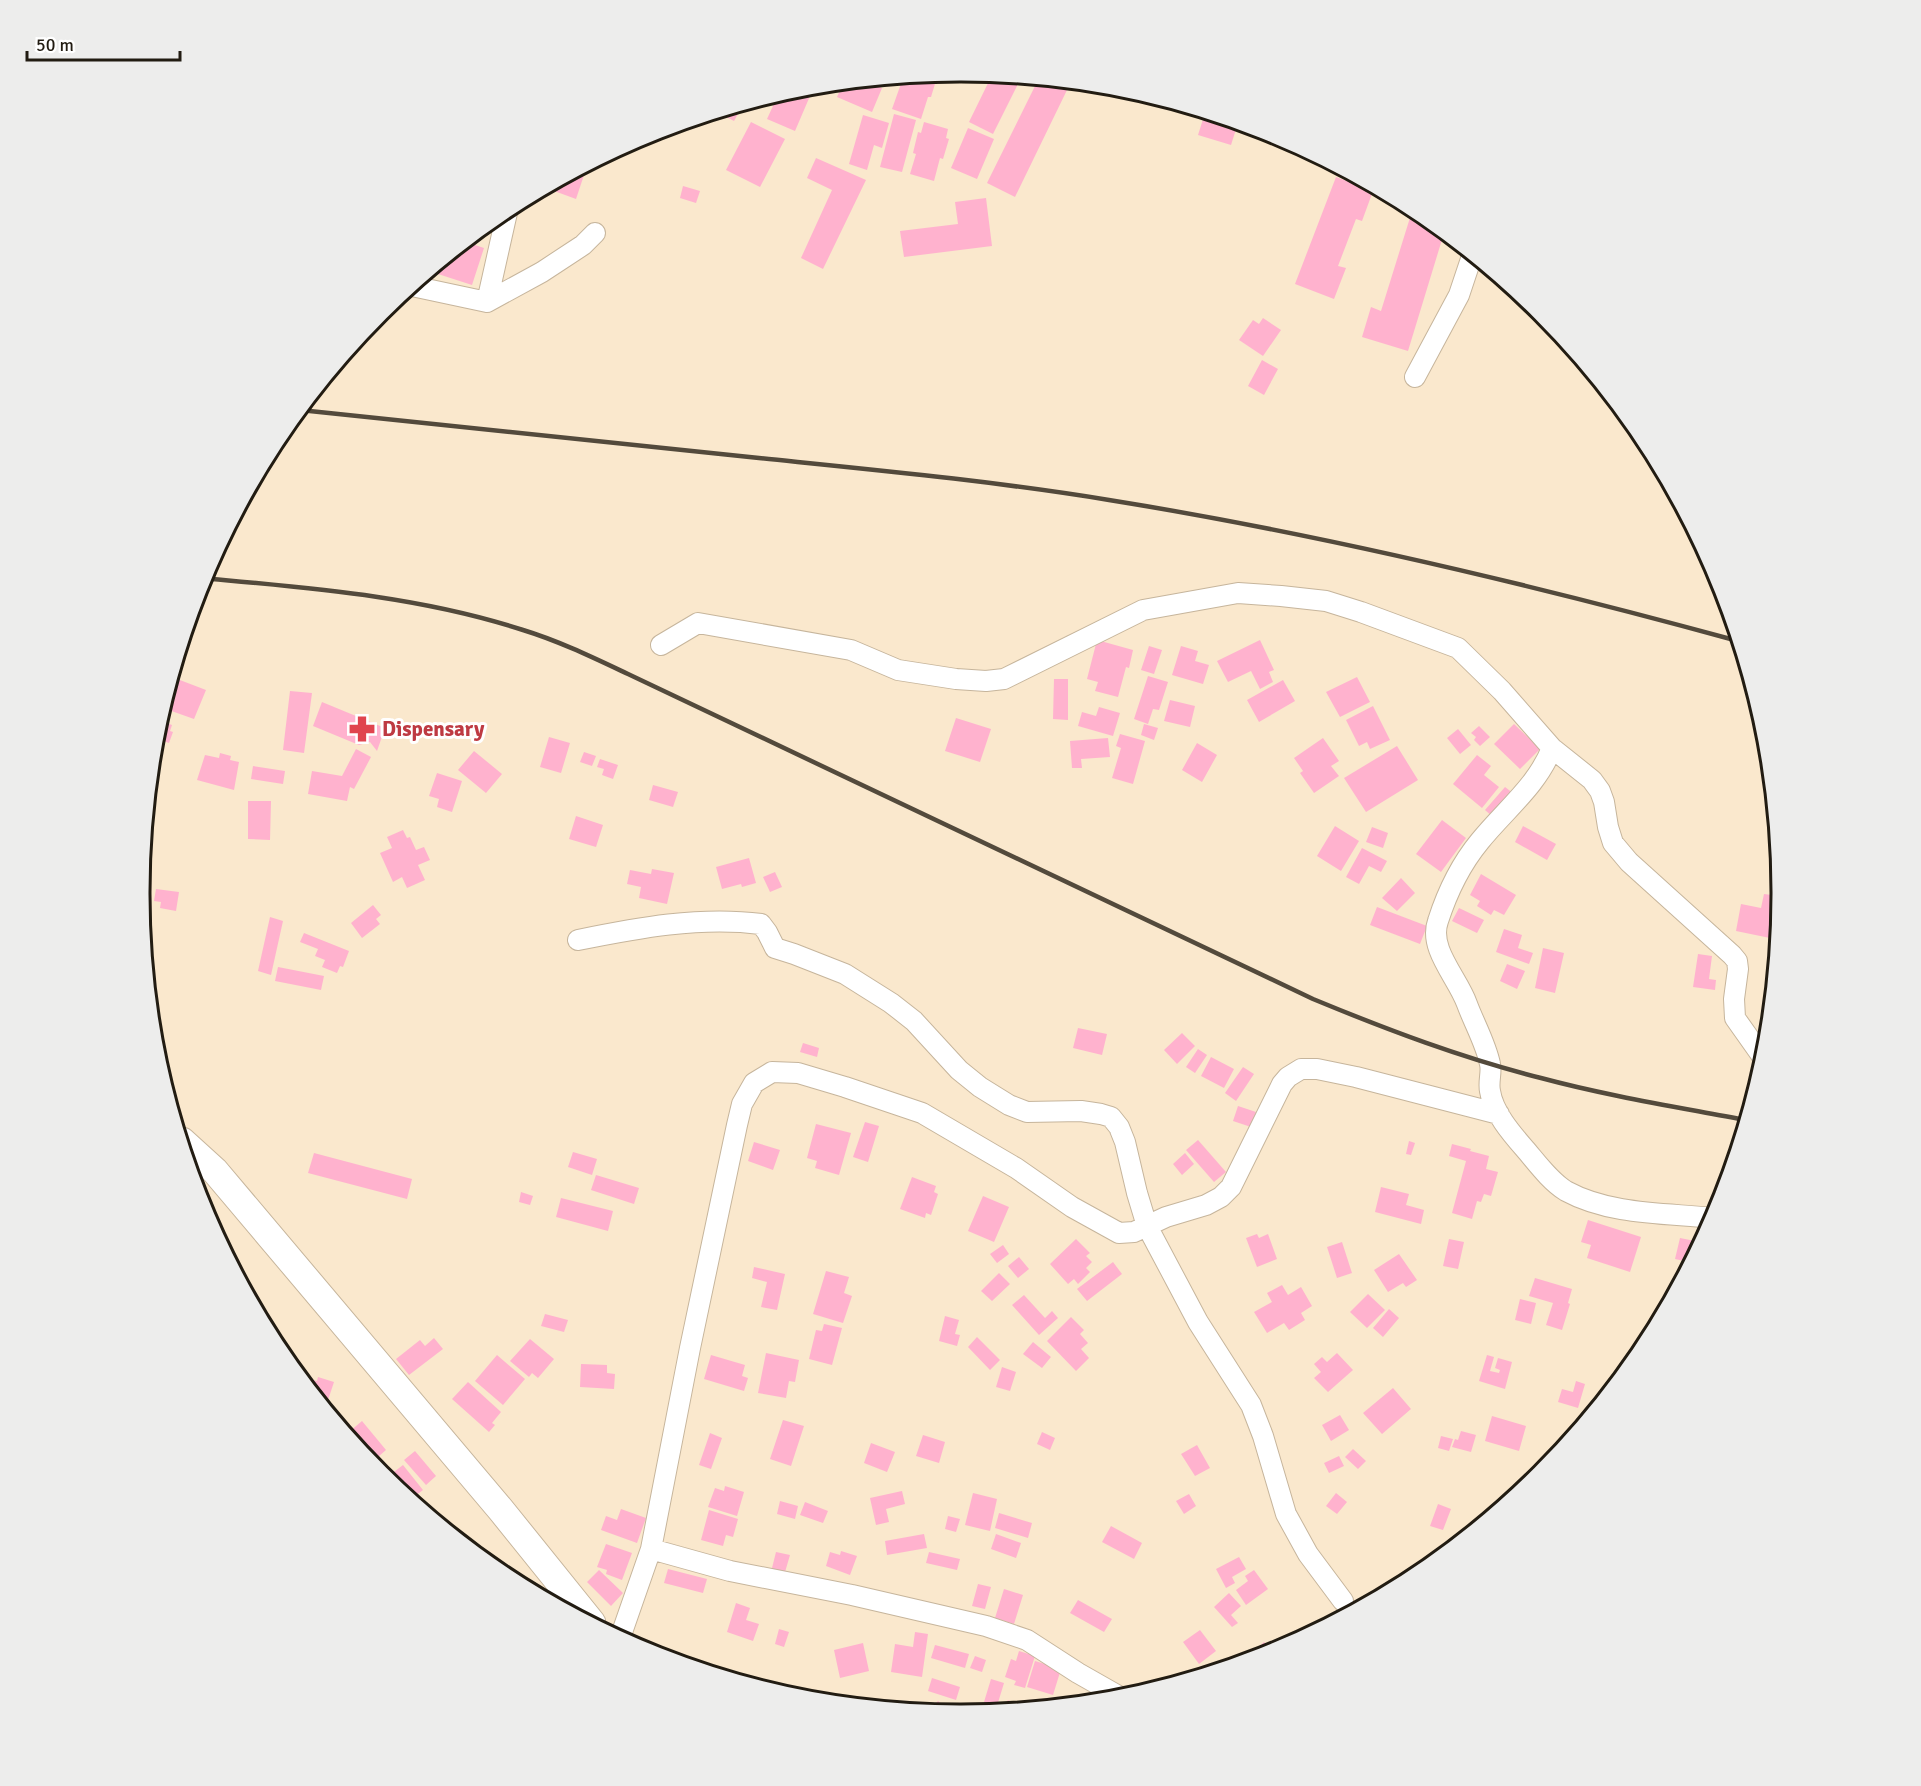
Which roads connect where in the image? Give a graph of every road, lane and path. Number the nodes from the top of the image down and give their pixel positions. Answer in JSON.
{"nodes":[{"id":1,"x":505,"y":223,"type":"edge"},
{"id":2,"x":595,"y":233,"type":"dead end"},
{"id":3,"x":1470,"y":263,"type":"edge"},
{"id":4,"x":422,"y":288,"type":"edge"},
{"id":5,"x":487,"y":302,"type":"junction"},
{"id":6,"x":1415,"y":376,"type":"dead end"},
{"id":7,"x":661,"y":645,"type":"dead end"},
{"id":8,"x":1552,"y":748,"type":"junction"},
{"id":9,"x":578,"y":940,"type":"dead end"},
{"id":10,"x":1756,"y":1047,"type":"edge"},
{"id":11,"x":1499,"y":1114,"type":"junction"},
{"id":12,"x":192,"y":1150,"type":"edge"},
{"id":13,"x":1703,"y":1217,"type":"edge"},
{"id":14,"x":1147,"y":1226,"type":"junction"},
{"id":15,"x":651,"y":1549,"type":"junction"},
{"id":16,"x":566,"y":1599,"type":"edge"},
{"id":17,"x":1343,"y":1601,"type":"dead end"},
{"id":18,"x":623,"y":1630,"type":"edge"},
{"id":19,"x":1108,"y":1690,"type":"edge"}],
"edges":[{"from":1,"to":5,"type":"street"},
{"from":2,"to":5,"type":"street"},
{"from":3,"to":6,"type":"street"},
{"from":4,"to":5,"type":"street"},
{"from":7,"to":8,"type":"street"},
{"from":8,"to":10,"type":"street"},
{"from":8,"to":11,"type":"street"},
{"from":9,"to":14,"type":"street"},
{"from":11,"to":13,"type":"street"},
{"from":11,"to":14,"type":"street"},
{"from":12,"to":16,"type":"street"},
{"from":14,"to":15,"type":"street"},
{"from":14,"to":17,"type":"street"},
{"from":15,"to":18,"type":"street"},
{"from":15,"to":19,"type":"street"}]}
